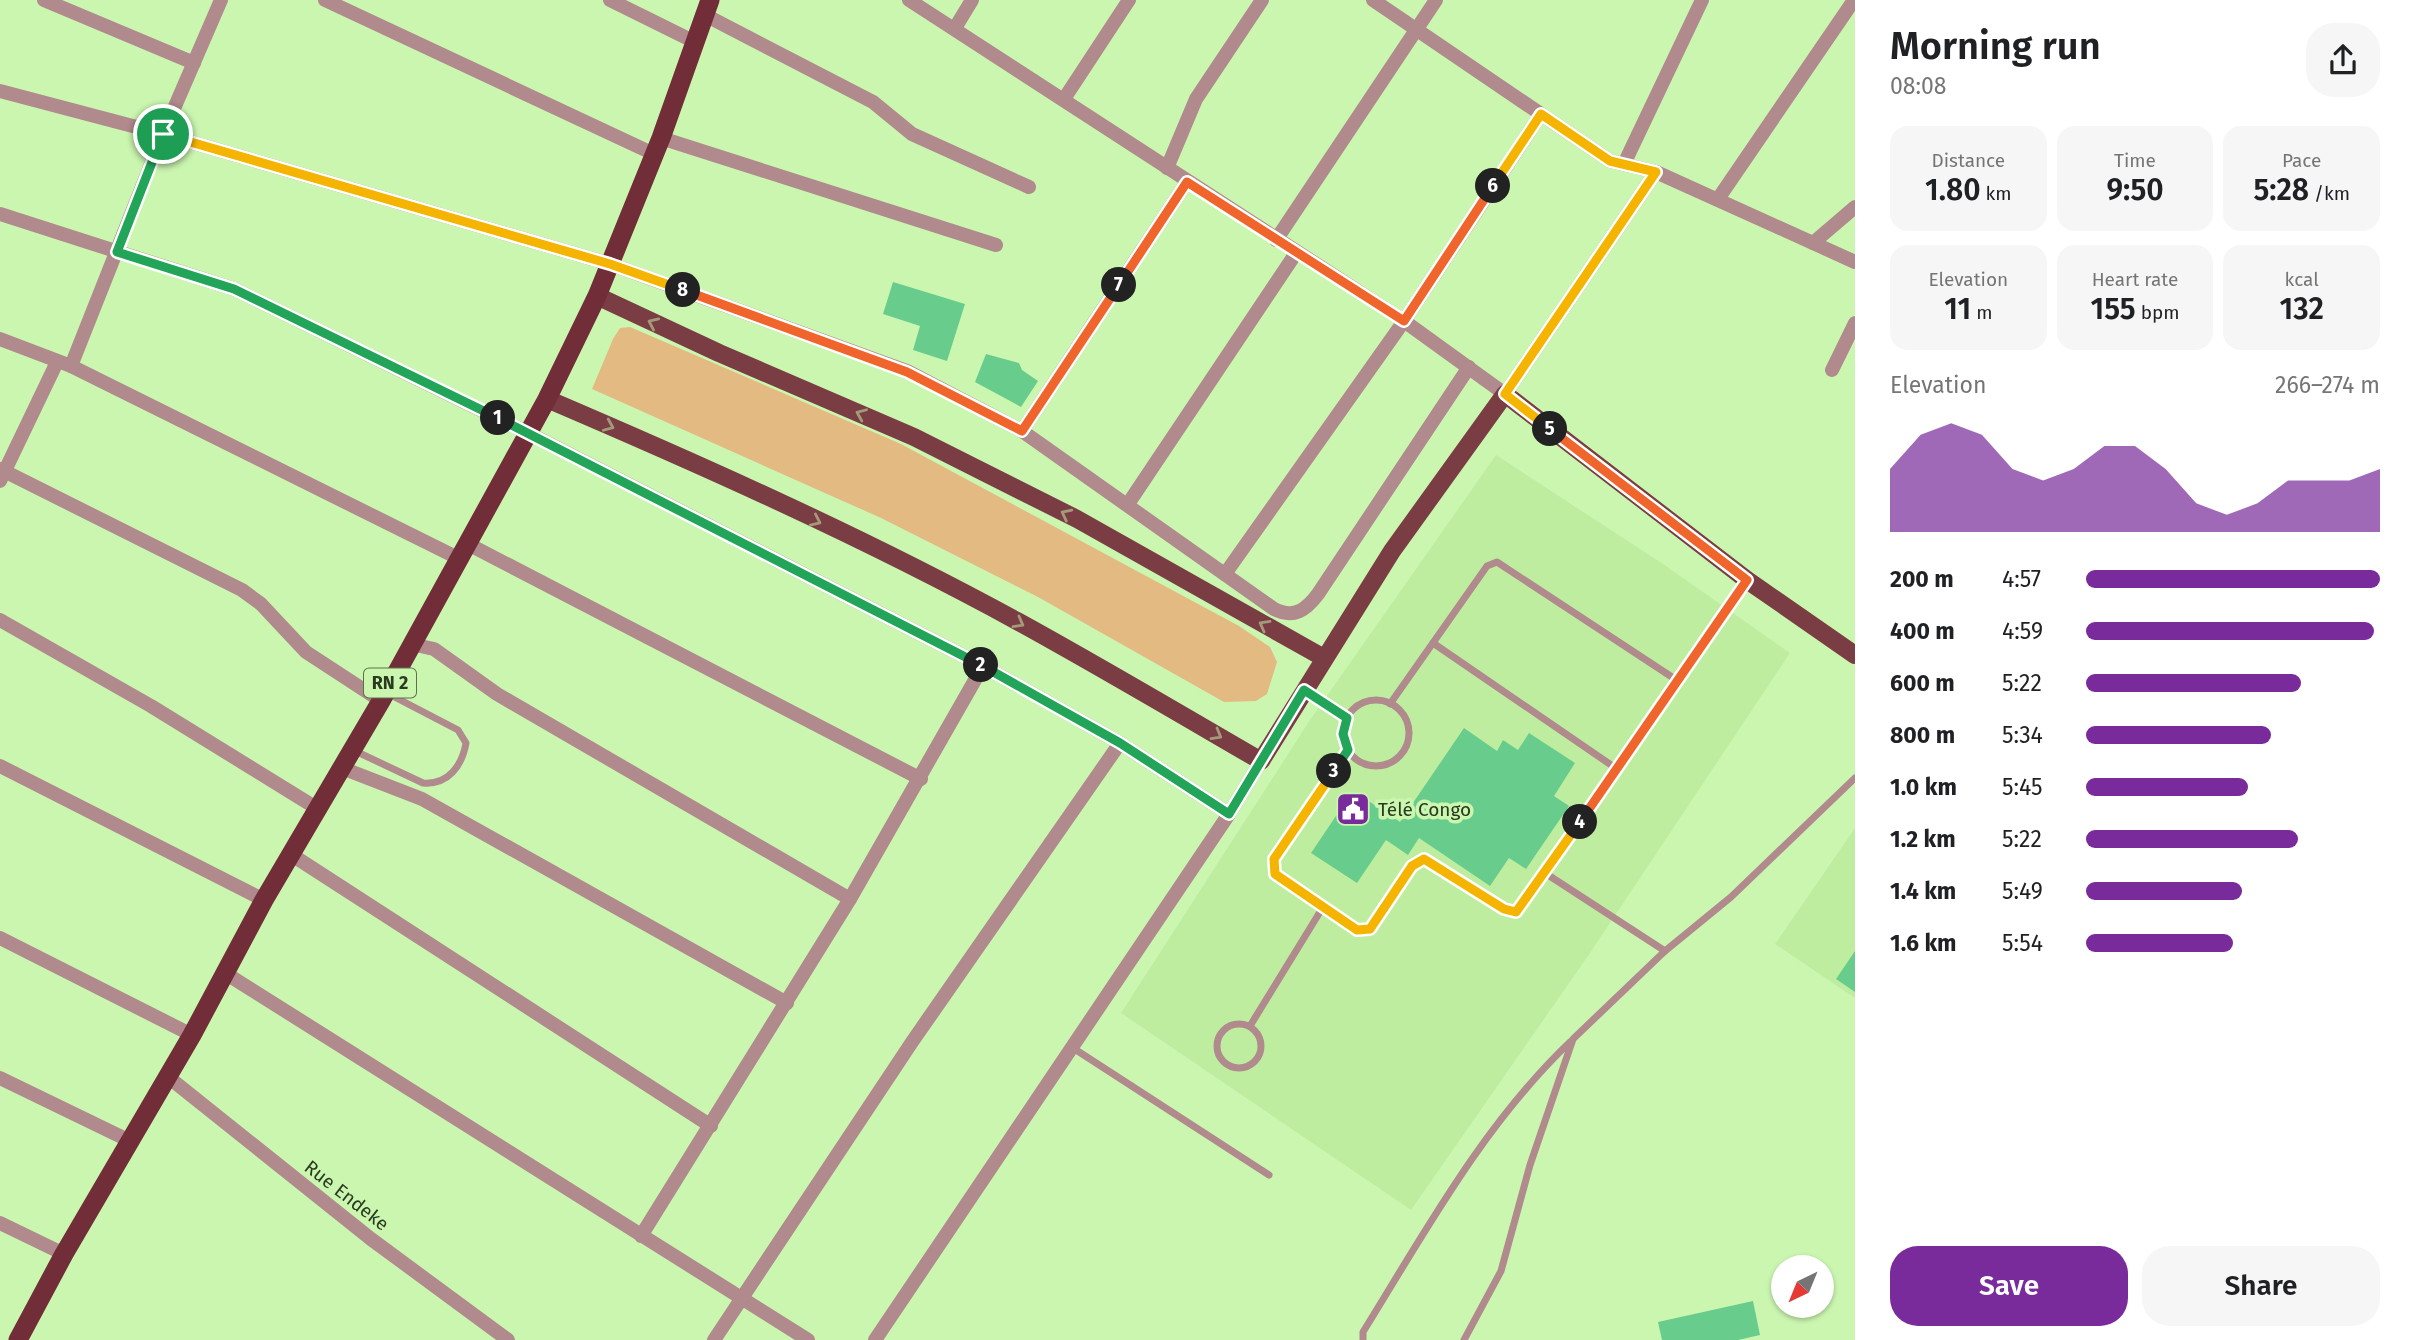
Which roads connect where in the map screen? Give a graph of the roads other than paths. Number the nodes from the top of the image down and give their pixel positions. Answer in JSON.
{"nodes":[{"id":1,"x":44,"y":0,"type":"edge"},
{"id":2,"x":221,"y":0,"type":"edge"},
{"id":3,"x":325,"y":0,"type":"edge"},
{"id":4,"x":610,"y":0,"type":"edge"},
{"id":5,"x":909,"y":0,"type":"edge"},
{"id":6,"x":972,"y":0,"type":"edge"},
{"id":7,"x":1129,"y":0,"type":"edge"},
{"id":8,"x":1262,"y":0,"type":"edge"},
{"id":9,"x":1373,"y":0,"type":"edge"},
{"id":10,"x":1436,"y":0,"type":"edge"},
{"id":11,"x":1702,"y":0,"type":"edge"},
{"id":12,"x":1854,"y":0,"type":"edge"},
{"id":13,"x":707,"y":7,"type":"edge"},
{"id":14,"x":955,"y":28,"type":"junction"},
{"id":15,"x":1415,"y":29,"type":"junction"},
{"id":16,"x":695,"y":42,"type":"junction"},
{"id":17,"x":194,"y":62,"type":"junction"},
{"id":18,"x":0,"y":91,"type":"edge"},
{"id":19,"x":1065,"y":99,"type":"junction"},
{"id":20,"x":1541,"y":114,"type":"junction"},
{"id":21,"x":163,"y":134,"type":"junction"},
{"id":22,"x":658,"y":146,"type":"junction"},
{"id":23,"x":1624,"y":164,"type":"junction"},
{"id":24,"x":1167,"y":168,"type":"junction"},
{"id":25,"x":1656,"y":172,"type":"junction"},
{"id":26,"x":1187,"y":182,"type":"junction"},
{"id":27,"x":1029,"y":187,"type":"dead end"},
{"id":28,"x":1718,"y":199,"type":"junction"},
{"id":29,"x":1855,"y":207,"type":"edge"},
{"id":30,"x":0,"y":214,"type":"edge"},
{"id":31,"x":1276,"y":240,"type":"junction"},
{"id":32,"x":1813,"y":243,"type":"junction"},
{"id":33,"x":996,"y":245,"type":"dead end"},
{"id":34,"x":117,"y":252,"type":"junction"},
{"id":35,"x":1296,"y":253,"type":"junction"},
{"id":36,"x":1855,"y":262,"type":"edge"},
{"id":37,"x":610,"y":264,"type":"junction"},
{"id":38,"x":597,"y":296,"type":"junction"},
{"id":39,"x":1404,"y":321,"type":"junction"},
{"id":40,"x":1855,"y":323,"type":"edge"},
{"id":41,"x":0,"y":339,"type":"edge"},
{"id":42,"x":64,"y":364,"type":"junction"},
{"id":43,"x":1469,"y":368,"type":"junction"},
{"id":44,"x":1832,"y":370,"type":"dead end"},
{"id":45,"x":1505,"y":394,"type":"junction"},
{"id":46,"x":547,"y":399,"type":"junction"},
{"id":47,"x":1022,"y":431,"type":"junction"},
{"id":48,"x":528,"y":433,"type":"junction"},
{"id":49,"x":2,"y":474,"type":"edge"},
{"id":50,"x":1128,"y":504,"type":"junction"},
{"id":51,"x":464,"y":552,"type":"junction"},
{"id":52,"x":1225,"y":574,"type":"junction"},
{"id":53,"x":1747,"y":580,"type":"junction"},
{"id":54,"x":0,"y":620,"type":"edge"},
{"id":55,"x":1433,"y":643,"type":"junction"},
{"id":56,"x":411,"y":644,"type":"junction"},
{"id":57,"x":1855,"y":655,"type":"edge"},
{"id":58,"x":1324,"y":658,"type":"junction"},
{"id":59,"x":983,"y":666,"type":"junction"},
{"id":60,"x":1678,"y":681,"type":"junction"},
{"id":61,"x":1304,"y":690,"type":"junction"},
{"id":62,"x":383,"y":697,"type":"junction"},
{"id":63,"x":1390,"y":704,"type":"junction"},
{"id":64,"x":1347,"y":718,"type":"junction"},
{"id":65,"x":1120,"y":743,"type":"junction"},
{"id":66,"x":352,"y":750,"type":"junction"},
{"id":67,"x":1348,"y":750,"type":"junction"},
{"id":68,"x":1261,"y":761,"type":"junction"},
{"id":69,"x":0,"y":766,"type":"edge"},
{"id":70,"x":342,"y":768,"type":"junction"},
{"id":71,"x":1617,"y":769,"type":"junction"},
{"id":72,"x":1855,"y":778,"type":"edge"},
{"id":73,"x":921,"y":779,"type":"junction"},
{"id":74,"x":318,"y":809,"type":"junction"},
{"id":75,"x":1229,"y":814,"type":"junction"},
{"id":76,"x":292,"y":855,"type":"junction"},
{"id":77,"x":1545,"y":873,"type":"junction"},
{"id":78,"x":850,"y":899,"type":"junction"},
{"id":79,"x":264,"y":900,"type":"junction"},
{"id":80,"x":1323,"y":907,"type":"junction"},
{"id":81,"x":0,"y":938,"type":"edge"},
{"id":82,"x":1665,"y":951,"type":"junction"},
{"id":83,"x":225,"y":973,"type":"junction"},
{"id":84,"x":788,"y":1003,"type":"junction"},
{"id":85,"x":1250,"y":1026,"type":"junction"},
{"id":86,"x":192,"y":1035,"type":"junction"},
{"id":87,"x":1573,"y":1039,"type":"junction"},
{"id":88,"x":1073,"y":1048,"type":"junction"},
{"id":89,"x":166,"y":1076,"type":"junction"},
{"id":90,"x":0,"y":1078,"type":"edge"},
{"id":91,"x":710,"y":1126,"type":"junction"},
{"id":92,"x":130,"y":1141,"type":"junction"},
{"id":93,"x":1269,"y":1175,"type":"dead end"},
{"id":94,"x":0,"y":1223,"type":"edge"},
{"id":95,"x":641,"y":1236,"type":"junction"},
{"id":96,"x":64,"y":1254,"type":"junction"},
{"id":97,"x":741,"y":1300,"type":"junction"},
{"id":98,"x":18,"y":1340,"type":"edge"},
{"id":99,"x":508,"y":1340,"type":"edge"},
{"id":100,"x":714,"y":1340,"type":"edge"},
{"id":101,"x":808,"y":1340,"type":"edge"},
{"id":102,"x":875,"y":1340,"type":"edge"},
{"id":103,"x":1363,"y":1340,"type":"edge"},
{"id":104,"x":1464,"y":1340,"type":"edge"}],
"edges":[{"from":1,"to":17,"type":"street"},
{"from":2,"to":17,"type":"street"},
{"from":3,"to":22,"type":"street"},
{"from":4,"to":16,"type":"street"},
{"from":5,"to":14,"type":"street"},
{"from":6,"to":14,"type":"street"},
{"from":7,"to":19,"type":"street"},
{"from":8,"to":24,"type":"street"},
{"from":9,"to":15,"type":"street"},
{"from":10,"to":15,"type":"street"},
{"from":11,"to":23,"type":"street"},
{"from":12,"to":28,"type":"street"},
{"from":13,"to":16,"type":"highway","number":"RN 2"},
{"from":13,"to":27,"type":"street"},
{"from":14,"to":19,"type":"street"},
{"from":15,"to":20,"type":"street"},
{"from":15,"to":31,"type":"street"},
{"from":16,"to":22,"type":"highway","number":"RN 2"},
{"from":17,"to":21,"type":"street"},
{"from":18,"to":21,"type":"street"},
{"from":19,"to":24,"type":"street"},
{"from":20,"to":23,"type":"street"},
{"from":20,"to":39,"type":"street"},
{"from":21,"to":34,"type":"street"},
{"from":21,"to":37,"type":"street"},
{"from":22,"to":33,"type":"street"},
{"from":22,"to":37,"type":"highway","number":"RN 2"},
{"from":23,"to":25,"type":"street"},
{"from":24,"to":26,"type":"street"},
{"from":25,"to":28,"type":"street"},
{"from":25,"to":45,"type":"street"},
{"from":26,"to":31,"type":"street"},
{"from":26,"to":47,"type":"street"},
{"from":28,"to":32,"type":"street"},
{"from":29,"to":32,"type":"street"},
{"from":30,"to":34,"type":"street"},
{"from":31,"to":35,"type":"street"},
{"from":32,"to":36,"type":"street"},
{"from":34,"to":42,"type":"street"},
{"from":34,"to":48,"type":"street"},
{"from":35,"to":39,"type":"street"},
{"from":35,"to":50,"type":"street"},
{"from":37,"to":38,"type":"highway","number":"RN 2"},
{"from":37,"to":47,"type":"street"},
{"from":38,"to":46,"type":"highway","number":"RN 2"},
{"from":58,"to":38,"type":"main road","one_way":true},
{"from":39,"to":43,"type":"street"},
{"from":39,"to":52,"type":"street"},
{"from":40,"to":44,"type":"street"},
{"from":41,"to":42,"type":"street"},
{"from":42,"to":49,"type":"street"},
{"from":42,"to":51,"type":"street"},
{"from":43,"to":45,"type":"street"},
{"from":43,"to":52,"type":"street"},
{"from":45,"to":53,"type":"main road"},
{"from":45,"to":58,"type":"main road"},
{"from":46,"to":48,"type":"highway","number":"RN 2"},
{"from":46,"to":68,"type":"main road","one_way":true},
{"from":47,"to":50,"type":"street"},
{"from":48,"to":51,"type":"highway","number":"RN 2"},
{"from":48,"to":59,"type":"street"},
{"from":49,"to":62,"type":"street"},
{"from":50,"to":52,"type":"street"},
{"from":51,"to":56,"type":"highway","number":"RN 2"},
{"from":51,"to":73,"type":"street"},
{"from":53,"to":57,"type":"main road"},
{"from":53,"to":60,"type":"lane"},
{"from":54,"to":74,"type":"street"},
{"from":55,"to":60,"type":"lane"},
{"from":55,"to":63,"type":"lane"},
{"from":55,"to":71,"type":"lane"},
{"from":56,"to":62,"type":"highway","number":"RN 2"},
{"from":56,"to":78,"type":"street"},
{"from":58,"to":61,"type":"main road"},
{"from":59,"to":65,"type":"street"},
{"from":59,"to":73,"type":"street"},
{"from":60,"to":71,"type":"lane"},
{"from":61,"to":64,"type":"lane"},
{"from":61,"to":68,"type":"main road"},
{"from":62,"to":66,"type":"highway","number":"RN 2"},
{"from":62,"to":66,"type":"lane"},
{"from":63,"to":64,"type":"lane"},
{"from":63,"to":67,"type":"lane"},
{"from":64,"to":67,"type":"lane"},
{"from":65,"to":75,"type":"street"},
{"from":65,"to":97,"type":"street"},
{"from":66,"to":70,"type":"highway","number":"RN 2"},
{"from":67,"to":80,"type":"lane"},
{"from":68,"to":75,"type":"street"},
{"from":69,"to":79,"type":"street"},
{"from":70,"to":74,"type":"highway","number":"RN 2"},
{"from":70,"to":84,"type":"street"},
{"from":71,"to":77,"type":"lane"},
{"from":72,"to":82,"type":"lane"},
{"from":73,"to":78,"type":"street"},
{"from":74,"to":76,"type":"highway","number":"RN 2"},
{"from":75,"to":88,"type":"street"},
{"from":76,"to":79,"type":"highway","number":"RN 2"},
{"from":76,"to":91,"type":"street"},
{"from":77,"to":80,"type":"lane"},
{"from":77,"to":82,"type":"lane"},
{"from":78,"to":84,"type":"street"},
{"from":79,"to":83,"type":"highway","number":"RN 2"},
{"from":80,"to":85,"type":"lane"},
{"from":81,"to":86,"type":"street"},
{"from":82,"to":87,"type":"lane"},
{"from":83,"to":86,"type":"highway","number":"RN 2"},
{"from":83,"to":95,"type":"street"},
{"from":84,"to":91,"type":"street"},
{"from":85,"to":85,"type":"lane"},
{"from":86,"to":89,"type":"highway","number":"RN 2"},
{"from":87,"to":103,"type":"lane"},
{"from":87,"to":104,"type":"lane"},
{"from":88,"to":93,"type":"lane"},
{"from":88,"to":102,"type":"street"},
{"from":89,"to":92,"type":"highway","number":"RN 2"},
{"from":89,"to":99,"type":"street","name":"Rue Endeke"},
{"from":90,"to":92,"type":"street"},
{"from":91,"to":95,"type":"street"},
{"from":92,"to":96,"type":"highway","number":"RN 2"},
{"from":94,"to":96,"type":"street"},
{"from":95,"to":97,"type":"street"},
{"from":96,"to":98,"type":"highway","number":"RN 2"},
{"from":97,"to":100,"type":"street"},
{"from":97,"to":101,"type":"street"}]}
